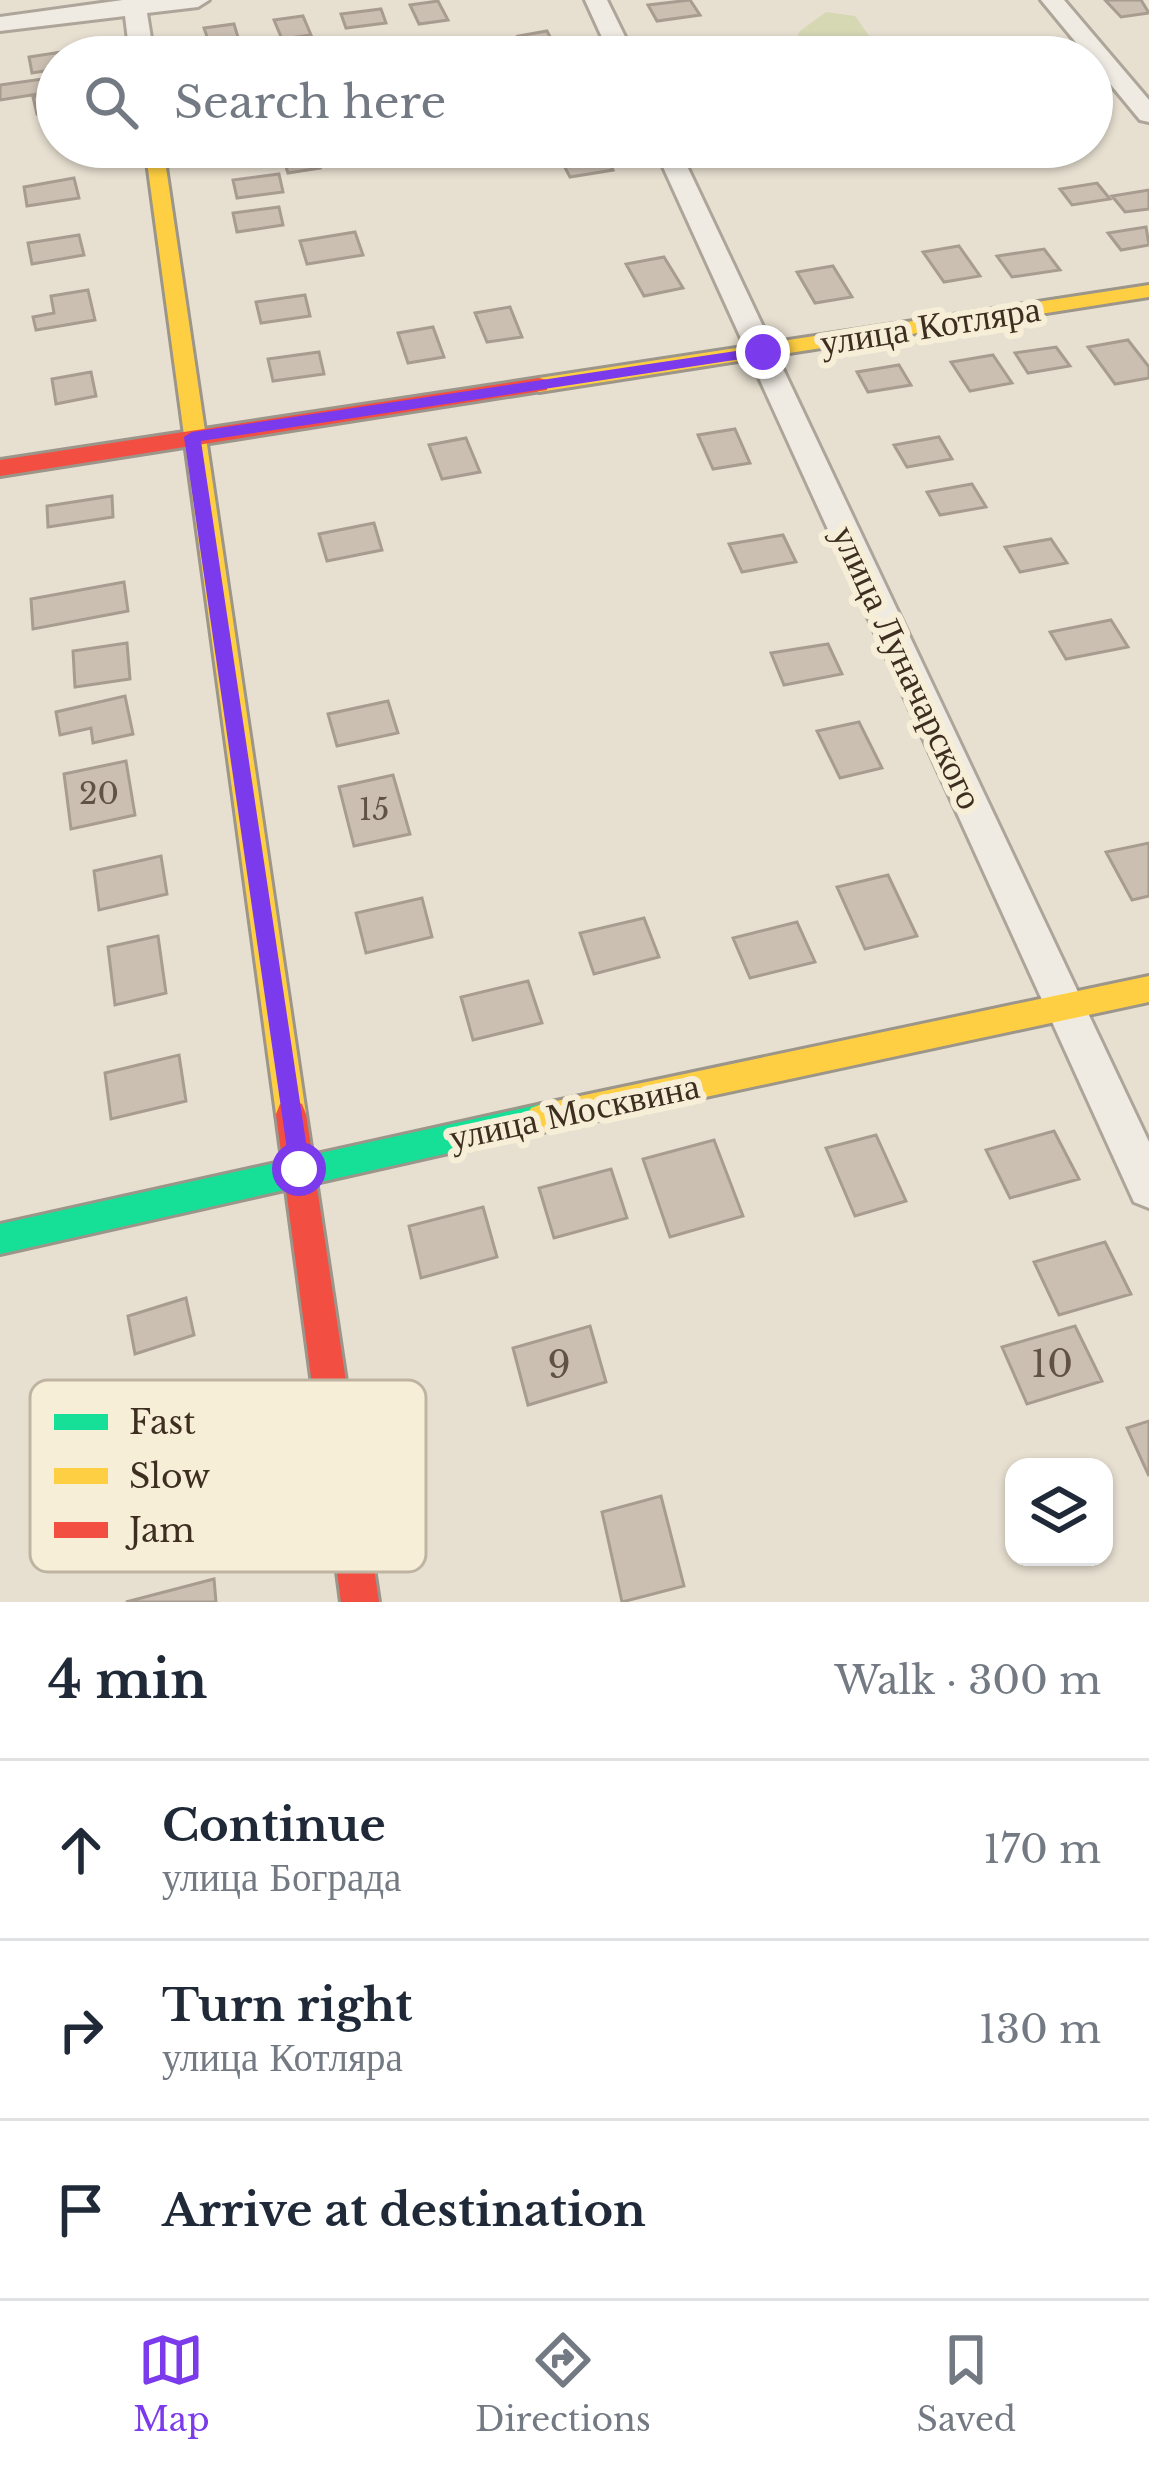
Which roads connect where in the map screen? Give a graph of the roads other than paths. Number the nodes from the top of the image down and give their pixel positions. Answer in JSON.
{"nodes":[{"id":1,"x":198,"y":0,"type":"edge"},
{"id":2,"x":596,"y":0,"type":"edge"},
{"id":3,"x":1052,"y":0,"type":"edge"},
{"id":4,"x":135,"y":4,"type":"edge"},
{"id":5,"x":0,"y":25,"type":"edge"},
{"id":6,"x":139,"y":36,"type":"edge"},
{"id":7,"x":613,"y":36,"type":"edge"},
{"id":8,"x":1082,"y":36,"type":"edge"},
{"id":9,"x":1113,"y":72,"type":"edge"},
{"id":10,"x":1149,"y":115,"type":"edge"},
{"id":11,"x":157,"y":168,"type":"edge"},
{"id":12,"x":676,"y":168,"type":"edge"},
{"id":13,"x":1149,"y":290,"type":"edge"},
{"id":14,"x":763,"y":352,"type":"junction"},
{"id":15,"x":192,"y":437,"type":"junction"},
{"id":16,"x":0,"y":468,"type":"edge"},
{"id":17,"x":1149,"y":989,"type":"edge"},
{"id":18,"x":1065,"y":1007,"type":"junction"},
{"id":19,"x":299,"y":1169,"type":"junction"},
{"id":20,"x":1149,"y":1188,"type":"edge"},
{"id":21,"x":0,"y":1239,"type":"edge"},
{"id":22,"x":329,"y":1380,"type":"edge"},
{"id":23,"x":356,"y":1572,"type":"edge"},
{"id":24,"x":360,"y":1602,"type":"edge"}],
"edges":[{"from":1,"to":4,"type":"street"},
{"from":2,"to":7,"type":"street"},
{"from":3,"to":8,"type":"street"},
{"from":4,"to":5,"type":"street"},
{"from":4,"to":6,"type":"street"},
{"from":9,"to":10,"type":"street"},
{"from":11,"to":15,"type":"street"},
{"from":12,"to":14,"type":"street","name":"улица Луначарского"},
{"from":13,"to":14,"type":"street","name":"улица Котляра"},
{"from":14,"to":15,"type":"street","name":"улица Котляра"},
{"from":14,"to":18,"type":"street","name":"улица Луначарского"},
{"from":15,"to":16,"type":"street","name":"улица Котляра"},
{"from":15,"to":19,"type":"street"},
{"from":17,"to":18,"type":"street","name":"улица Москвина"},
{"from":18,"to":19,"type":"street","name":"улица Москвина"},
{"from":18,"to":20,"type":"street","name":"улица Луначарского"},
{"from":19,"to":21,"type":"street","name":"улица Москвина"},
{"from":19,"to":22,"type":"street"},
{"from":23,"to":24,"type":"street"}]}
